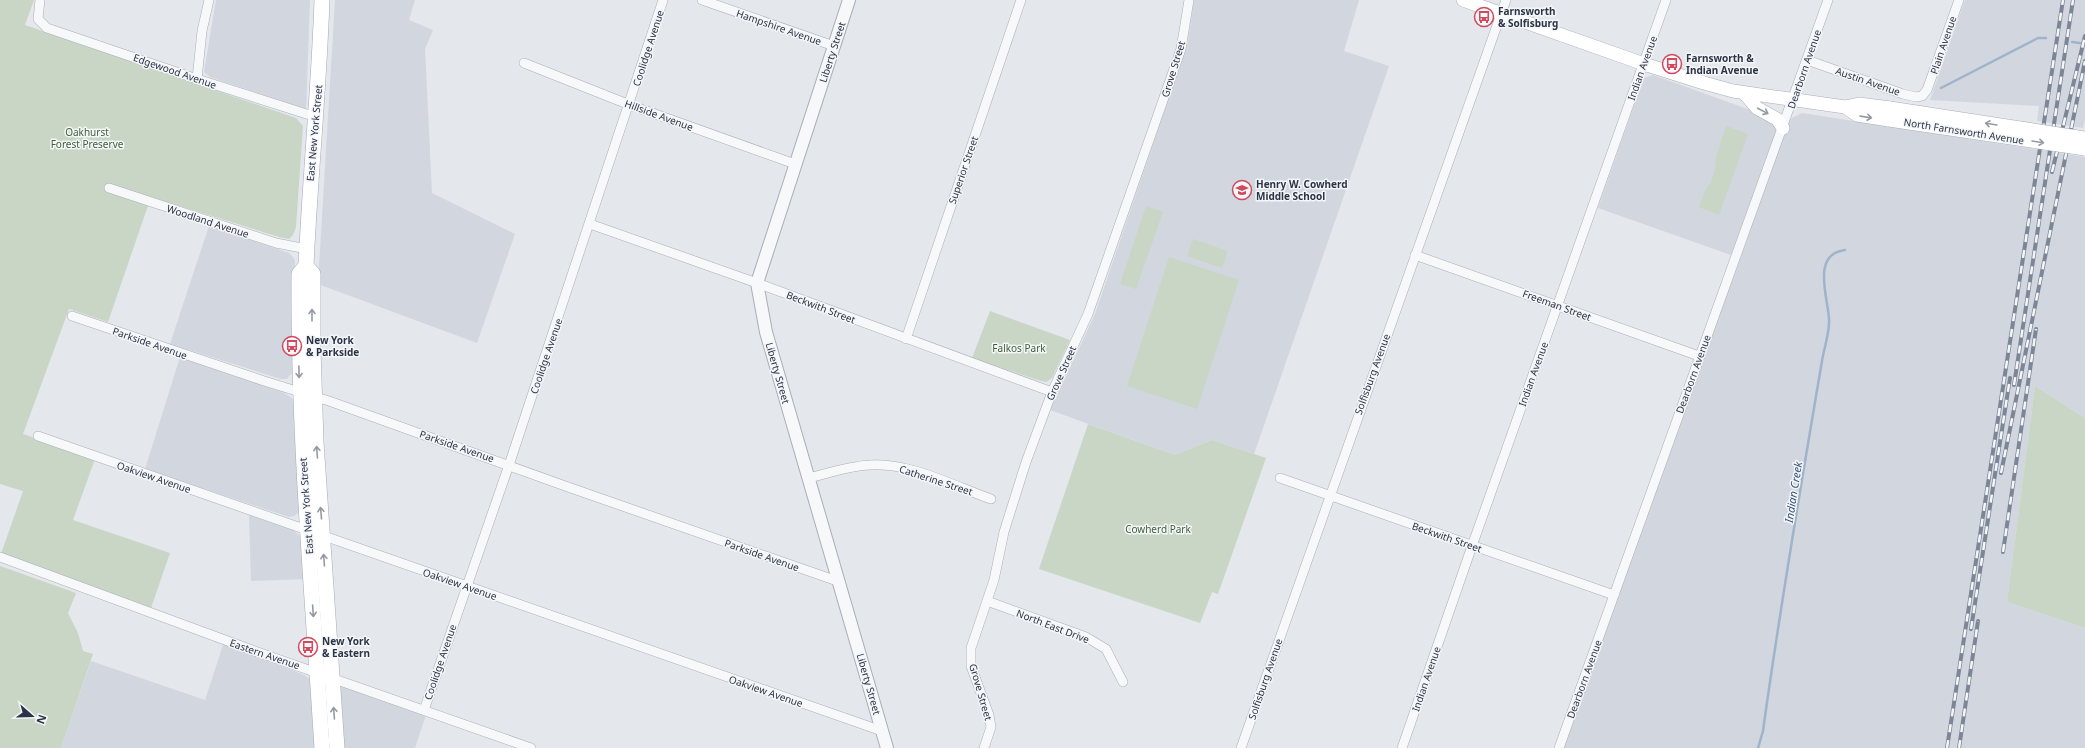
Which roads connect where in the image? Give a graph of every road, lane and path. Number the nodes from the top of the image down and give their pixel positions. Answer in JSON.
{"nodes":[{"id":1,"x":40,"y":0,"type":"edge"},
{"id":2,"x":209,"y":0,"type":"edge"},
{"id":3,"x":322,"y":0,"type":"edge"},
{"id":4,"x":663,"y":0,"type":"edge"},
{"id":5,"x":702,"y":0,"type":"edge"},
{"id":6,"x":850,"y":0,"type":"edge"},
{"id":7,"x":1021,"y":0,"type":"edge"},
{"id":8,"x":1188,"y":0,"type":"edge"},
{"id":9,"x":1463,"y":0,"type":"edge"},
{"id":10,"x":1506,"y":0,"type":"edge"},
{"id":11,"x":1666,"y":0,"type":"edge"},
{"id":12,"x":1828,"y":0,"type":"edge"},
{"id":13,"x":1959,"y":0,"type":"edge"},
{"id":14,"x":1501,"y":14,"type":"junction"},
{"id":15,"x":834,"y":46,"type":"junction"},
{"id":16,"x":1807,"y":60,"type":"junction"},
{"id":17,"x":524,"y":63,"type":"dead end"},
{"id":18,"x":1644,"y":64,"type":"junction"},
{"id":19,"x":197,"y":80,"type":"junction"},
{"id":20,"x":1927,"y":90,"type":"joint"},
{"id":21,"x":1744,"y":93,"type":"junction"},
{"id":22,"x":1792,"y":101,"type":"junction"},
{"id":23,"x":630,"y":105,"type":"junction"},
{"id":24,"x":1889,"y":114,"type":"junction"},
{"id":25,"x":316,"y":117,"type":"junction"},
{"id":26,"x":1783,"y":128,"type":"junction"},
{"id":27,"x":2085,"y":138,"type":"edge"},
{"id":28,"x":2085,"y":150,"type":"edge"},
{"id":29,"x":795,"y":164,"type":"junction"},
{"id":30,"x":109,"y":188,"type":"dead end"},
{"id":31,"x":590,"y":224,"type":"junction"},
{"id":32,"x":307,"y":248,"type":"junction"},
{"id":33,"x":1415,"y":255,"type":"junction"},
{"id":34,"x":306,"y":266,"type":"junction"},
{"id":35,"x":757,"y":283,"type":"junction"},
{"id":36,"x":1557,"y":305,"type":"junction"},
{"id":37,"x":72,"y":316,"type":"dead end"},
{"id":38,"x":906,"y":339,"type":"junction"},
{"id":39,"x":1699,"y":356,"type":"junction"},
{"id":40,"x":299,"y":391,"type":"junction"},
{"id":41,"x":1052,"y":392,"type":"junction"},
{"id":42,"x":314,"y":396,"type":"junction"},
{"id":43,"x":38,"y":436,"type":"dead end"},
{"id":44,"x":509,"y":465,"type":"junction"},
{"id":45,"x":809,"y":478,"type":"junction"},
{"id":46,"x":1280,"y":478,"type":"dead end"},
{"id":47,"x":1329,"y":496,"type":"junction"},
{"id":48,"x":991,"y":499,"type":"dead end"},
{"id":49,"x":307,"y":530,"type":"junction"},
{"id":50,"x":323,"y":535,"type":"junction"},
{"id":51,"x":1472,"y":546,"type":"junction"},
{"id":52,"x":0,"y":557,"type":"edge"},
{"id":53,"x":840,"y":582,"type":"junction"},
{"id":54,"x":466,"y":586,"type":"junction"},
{"id":55,"x":1614,"y":595,"type":"junction"},
{"id":56,"x":987,"y":601,"type":"junction"},
{"id":57,"x":317,"y":672,"type":"junction"},
{"id":58,"x":332,"y":678,"type":"junction"},
{"id":59,"x":1123,"y":682,"type":"dead end"},
{"id":60,"x":424,"y":710,"type":"junction"},
{"id":61,"x":882,"y":731,"type":"junction"},
{"id":62,"x":322,"y":748,"type":"edge"},
{"id":63,"x":337,"y":748,"type":"edge"},
{"id":64,"x":531,"y":748,"type":"edge"},
{"id":65,"x":887,"y":748,"type":"edge"},
{"id":66,"x":984,"y":748,"type":"edge"},
{"id":67,"x":1241,"y":748,"type":"edge"},
{"id":68,"x":1402,"y":748,"type":"edge"},
{"id":69,"x":1559,"y":748,"type":"edge"}],
"edges":[{"from":1,"to":19,"type":"street","name":"Edgewood Avenue"},
{"from":2,"to":19,"type":"street"},
{"from":3,"to":25,"type":"main road","name":"East New York Street"},
{"from":4,"to":23,"type":"street","name":"Coolidge Avenue"},
{"from":5,"to":15,"type":"street","name":"Hampshire Avenue"},
{"from":6,"to":15,"type":"street","name":"Liberty Street"},
{"from":7,"to":38,"type":"street","name":"Superior Street"},
{"from":8,"to":41,"type":"street","name":"Grove Street"},
{"from":9,"to":14,"type":"main road","name":"North Farnsworth Avenue"},
{"from":10,"to":14,"type":"street","name":"Solfisburg Avenue"},
{"from":11,"to":18,"type":"street","name":"Indian Avenue"},
{"from":12,"to":16,"type":"street","name":"Dearborn Avenue"},
{"from":13,"to":20,"type":"street","name":"Plain Avenue"},
{"from":14,"to":18,"type":"main road","name":"North Farnsworth Avenue"},
{"from":14,"to":33,"type":"street","name":"Solfisburg Avenue"},
{"from":15,"to":29,"type":"street","name":"Liberty Street"},
{"from":16,"to":20,"type":"street","name":"Austin Avenue"},
{"from":16,"to":22,"type":"street","name":"Dearborn Avenue"},
{"from":17,"to":23,"type":"street","name":"Hillside Avenue"},
{"from":18,"to":21,"type":"main road","name":"North Farnsworth Avenue"},
{"from":18,"to":36,"type":"street","name":"Indian Avenue"},
{"from":19,"to":25,"type":"street","name":"Edgewood Avenue"},
{"from":21,"to":22,"type":"main road","name":"North Farnsworth Avenue"},
{"from":21,"to":26,"type":"main road","one_way":true},
{"from":22,"to":24,"type":"main road","name":"North Farnsworth Avenue"},
{"from":22,"to":26,"type":"street","name":"Dearborn Avenue"},
{"from":23,"to":29,"type":"street","name":"Hillside Avenue"},
{"from":23,"to":31,"type":"street","name":"Coolidge Avenue"},
{"from":27,"to":24,"type":"main road","name":"North Farnsworth Avenue","one_way":true,"bridge":true},
{"from":24,"to":28,"type":"main road","name":"North Farnsworth Avenue","one_way":true,"bridge":true},
{"from":25,"to":32,"type":"main road","name":"East New York Street"},
{"from":26,"to":39,"type":"street","name":"Dearborn Avenue"},
{"from":29,"to":35,"type":"street","name":"Liberty Street"},
{"from":30,"to":32,"type":"street","name":"Woodland Avenue"},
{"from":31,"to":35,"type":"street","name":"Beckwith Street"},
{"from":31,"to":44,"type":"street","name":"Coolidge Avenue"},
{"from":32,"to":34,"type":"main road","name":"East New York Street"},
{"from":33,"to":36,"type":"street","name":"Freeman Street"},
{"from":33,"to":47,"type":"street","name":"Solfisburg Avenue"},
{"from":34,"to":40,"type":"main road","name":"East New York Street","one_way":true},
{"from":42,"to":34,"type":"main road","name":"East New York Street","one_way":true},
{"from":35,"to":38,"type":"street","name":"Beckwith Street"},
{"from":35,"to":45,"type":"street","name":"Liberty Street"},
{"from":36,"to":39,"type":"street","name":"Freeman Street"},
{"from":36,"to":51,"type":"street","name":"Indian Avenue"},
{"from":37,"to":40,"type":"street","name":"Parkside Avenue"},
{"from":38,"to":41,"type":"street","name":"Beckwith Street"},
{"from":39,"to":55,"type":"street","name":"Dearborn Avenue"},
{"from":40,"to":42,"type":"street","name":"Parkside Avenue"},
{"from":40,"to":49,"type":"main road","name":"East New York Street"},
{"from":41,"to":56,"type":"street","name":"Grove Street"},
{"from":42,"to":44,"type":"street","name":"Parkside Avenue"},
{"from":50,"to":42,"type":"main road","name":"East New York Street","one_way":true},
{"from":43,"to":49,"type":"street","name":"Oakview Avenue"},
{"from":44,"to":53,"type":"street","name":"Parkside Avenue"},
{"from":44,"to":54,"type":"street","name":"Coolidge Avenue"},
{"from":45,"to":48,"type":"street","name":"Catherine Street"},
{"from":45,"to":53,"type":"street","name":"Liberty Street"},
{"from":46,"to":47,"type":"street","name":"Beckwith Street"},
{"from":47,"to":51,"type":"street","name":"Beckwith Street"},
{"from":47,"to":67,"type":"street","name":"Solfisburg Avenue"},
{"from":49,"to":50,"type":"street","name":"Oakview Avenue"},
{"from":49,"to":57,"type":"main road","name":"East New York Street","one_way":true},
{"from":50,"to":54,"type":"street","name":"Oakview Avenue"},
{"from":58,"to":50,"type":"main road","name":"East New York Street","one_way":true},
{"from":51,"to":55,"type":"street","name":"Beckwith Street"},
{"from":51,"to":68,"type":"street","name":"Indian Avenue"},
{"from":52,"to":57,"type":"street","name":"Eastern Avenue"},
{"from":53,"to":61,"type":"street","name":"Liberty Street"},
{"from":54,"to":60,"type":"street","name":"Coolidge Avenue"},
{"from":54,"to":61,"type":"street","name":"Oakview Avenue"},
{"from":55,"to":69,"type":"street","name":"Dearborn Avenue"},
{"from":56,"to":59,"type":"street","name":"North East Drive"},
{"from":56,"to":66,"type":"street","name":"Grove Street"},
{"from":57,"to":58,"type":"street","name":"Eastern Avenue"},
{"from":57,"to":62,"type":"main road","name":"East New York Street"},
{"from":58,"to":60,"type":"street","name":"Eastern Avenue"},
{"from":63,"to":58,"type":"main road","name":"East New York Street","one_way":true},
{"from":60,"to":64,"type":"street","name":"Eastern Avenue"},
{"from":61,"to":65,"type":"street","name":"Liberty Street"}]}
